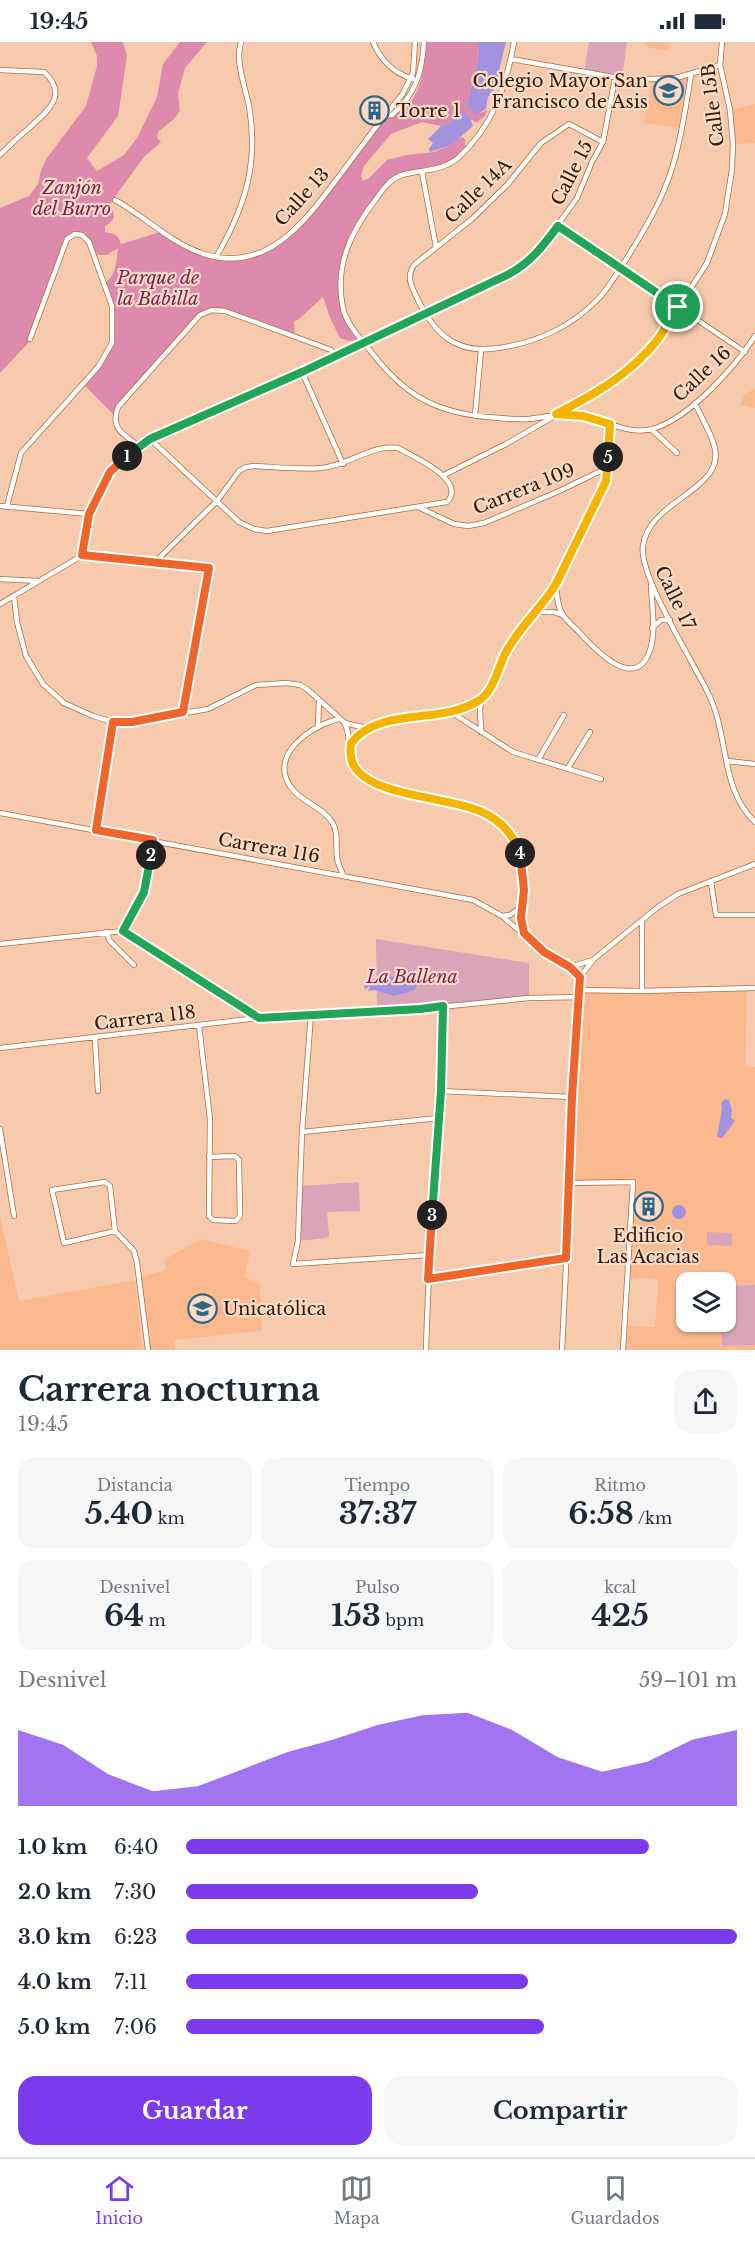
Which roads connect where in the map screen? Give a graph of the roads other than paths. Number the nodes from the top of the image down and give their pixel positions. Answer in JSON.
{"nodes":[{"id":1,"x":241,"y":42,"type":"edge"},
{"id":2,"x":373,"y":42,"type":"edge"},
{"id":3,"x":415,"y":42,"type":"edge"},
{"id":4,"x":424,"y":42,"type":"edge"},
{"id":5,"x":514,"y":42,"type":"edge"},
{"id":6,"x":722,"y":44,"type":"edge"},
{"id":7,"x":511,"y":59,"type":"junction"},
{"id":8,"x":720,"y":65,"type":"junction"},
{"id":9,"x":0,"y":70,"type":"edge"},
{"id":10,"x":691,"y":75,"type":"junction"},
{"id":11,"x":412,"y":78,"type":"junction"},
{"id":12,"x":615,"y":78,"type":"junction"},
{"id":13,"x":418,"y":81,"type":"junction"},
{"id":14,"x":385,"y":116,"type":"junction"},
{"id":15,"x":603,"y":142,"type":"junction"},
{"id":16,"x":0,"y":155,"type":"edge"},
{"id":17,"x":422,"y":172,"type":"junction"},
{"id":18,"x":115,"y":200,"type":"dead end"},
{"id":19,"x":558,"y":226,"type":"junction"},
{"id":20,"x":436,"y":247,"type":"junction"},
{"id":21,"x":216,"y":257,"type":"junction"},
{"id":22,"x":620,"y":268,"type":"junction"},
{"id":23,"x":678,"y":307,"type":"junction"},
{"id":24,"x":425,"y":314,"type":"junction"},
{"id":25,"x":755,"y":336,"type":"edge"},
{"id":26,"x":30,"y":339,"type":"dead end"},
{"id":27,"x":363,"y":342,"type":"junction"},
{"id":28,"x":481,"y":350,"type":"junction"},
{"id":29,"x":745,"y":352,"type":"junction"},
{"id":30,"x":336,"y":356,"type":"junction"},
{"id":31,"x":302,"y":372,"type":"junction"},
{"id":32,"x":695,"y":403,"type":"junction"},
{"id":33,"x":556,"y":414,"type":"junction"},
{"id":34,"x":475,"y":416,"type":"junction"},
{"id":35,"x":610,"y":424,"type":"junction"},
{"id":36,"x":651,"y":429,"type":"junction"},
{"id":37,"x":150,"y":439,"type":"junction"},
{"id":38,"x":139,"y":446,"type":"junction"},
{"id":39,"x":676,"y":453,"type":"dead end"},
{"id":40,"x":343,"y":464,"type":"junction"},
{"id":41,"x":607,"y":468,"type":"junction"},
{"id":42,"x":444,"y":475,"type":"junction"},
{"id":43,"x":217,"y":501,"type":"junction"},
{"id":44,"x":0,"y":506,"type":"edge"},
{"id":45,"x":7,"y":506,"type":"junction"},
{"id":46,"x":418,"y":507,"type":"junction"},
{"id":47,"x":89,"y":514,"type":"junction"},
{"id":48,"x":82,"y":555,"type":"junction"},
{"id":49,"x":155,"y":562,"type":"junction"},
{"id":50,"x":0,"y":579,"type":"edge"},
{"id":51,"x":37,"y":581,"type":"junction"},
{"id":52,"x":651,"y":583,"type":"junction"},
{"id":53,"x":556,"y":584,"type":"junction"},
{"id":54,"x":14,"y":596,"type":"junction"},
{"id":55,"x":0,"y":605,"type":"edge"},
{"id":56,"x":14,"y":609,"type":"junction"},
{"id":57,"x":535,"y":612,"type":"junction"},
{"id":58,"x":562,"y":615,"type":"junction"},
{"id":59,"x":670,"y":620,"type":"junction"},
{"id":60,"x":652,"y":628,"type":"junction"},
{"id":61,"x":482,"y":699,"type":"junction"},
{"id":62,"x":319,"y":701,"type":"junction"},
{"id":63,"x":183,"y":712,"type":"junction"},
{"id":64,"x":451,"y":712,"type":"junction"},
{"id":65,"x":564,"y":715,"type":"dead end"},
{"id":66,"x":339,"y":719,"type":"junction"},
{"id":67,"x":113,"y":722,"type":"junction"},
{"id":68,"x":345,"y":723,"type":"junction"},
{"id":69,"x":318,"y":726,"type":"junction"},
{"id":70,"x":366,"y":728,"type":"junction"},
{"id":71,"x":481,"y":732,"type":"junction"},
{"id":72,"x":590,"y":732,"type":"dead end"},
{"id":73,"x":351,"y":743,"type":"junction"},
{"id":74,"x":538,"y":760,"type":"junction"},
{"id":75,"x":727,"y":761,"type":"junction"},
{"id":76,"x":755,"y":764,"type":"edge"},
{"id":77,"x":568,"y":768,"type":"junction"},
{"id":78,"x":601,"y":779,"type":"dead end"},
{"id":79,"x":0,"y":813,"type":"edge"},
{"id":80,"x":755,"y":822,"type":"edge"},
{"id":81,"x":96,"y":830,"type":"junction"},
{"id":82,"x":153,"y":840,"type":"junction"},
{"id":83,"x":337,"y":861,"type":"junction"},
{"id":84,"x":755,"y":864,"type":"edge"},
{"id":85,"x":330,"y":872,"type":"junction"},
{"id":86,"x":343,"y":875,"type":"junction"},
{"id":87,"x":711,"y":882,"type":"junction"},
{"id":88,"x":521,"y":907,"type":"junction"},
{"id":89,"x":755,"y":915,"type":"edge"},
{"id":90,"x":502,"y":916,"type":"junction"},
{"id":91,"x":642,"y":921,"type":"junction"},
{"id":92,"x":123,"y":931,"type":"junction"},
{"id":93,"x":106,"y":932,"type":"junction"},
{"id":94,"x":524,"y":933,"type":"junction"},
{"id":95,"x":0,"y":944,"type":"edge"},
{"id":96,"x":594,"y":959,"type":"junction"},
{"id":97,"x":134,"y":965,"type":"dead end"},
{"id":98,"x":570,"y":967,"type":"junction"},
{"id":99,"x":580,"y":977,"type":"junction"},
{"id":100,"x":755,"y":988,"type":"edge"},
{"id":101,"x":580,"y":990,"type":"junction"},
{"id":102,"x":642,"y":991,"type":"junction"},
{"id":103,"x":580,"y":997,"type":"junction"},
{"id":104,"x":443,"y":1006,"type":"junction"},
{"id":105,"x":311,"y":1014,"type":"junction"},
{"id":106,"x":259,"y":1018,"type":"junction"},
{"id":107,"x":200,"y":1026,"type":"junction"},
{"id":108,"x":95,"y":1038,"type":"junction"},
{"id":109,"x":0,"y":1048,"type":"edge"},
{"id":110,"x":99,"y":1091,"type":"dead end"},
{"id":111,"x":441,"y":1091,"type":"junction"},
{"id":112,"x":572,"y":1097,"type":"junction"},
{"id":113,"x":438,"y":1118,"type":"junction"},
{"id":114,"x":0,"y":1129,"type":"edge"},
{"id":115,"x":302,"y":1132,"type":"junction"},
{"id":116,"x":209,"y":1157,"type":"junction"},
{"id":117,"x":570,"y":1183,"type":"junction"},
{"id":118,"x":14,"y":1216,"type":"dead end"},
{"id":119,"x":115,"y":1231,"type":"junction"},
{"id":120,"x":429,"y":1255,"type":"junction"},
{"id":121,"x":566,"y":1258,"type":"junction"},
{"id":122,"x":428,"y":1279,"type":"junction"},
{"id":123,"x":148,"y":1350,"type":"edge"},
{"id":124,"x":426,"y":1350,"type":"edge"},
{"id":125,"x":562,"y":1350,"type":"edge"},
{"id":126,"x":623,"y":1350,"type":"edge"}],
"edges":[{"from":1,"to":21,"type":"street"},
{"from":2,"to":11,"type":"street"},
{"from":3,"to":11,"type":"street","name":"Calle 13"},
{"from":4,"to":13,"type":"street","name":"Calle 13"},
{"from":5,"to":7,"type":"street"},
{"from":6,"to":8,"type":"street","name":"Calle 15B"},
{"from":7,"to":12,"type":"street"},
{"from":7,"to":17,"type":"street"},
{"from":8,"to":10,"type":"street"},
{"from":8,"to":23,"type":"street","name":"Calle 15B"},
{"from":9,"to":16,"type":"street"},
{"from":10,"to":12,"type":"street"},
{"from":10,"to":22,"type":"street"},
{"from":11,"to":13,"type":"street"},
{"from":11,"to":14,"type":"street","name":"Calle 13"},
{"from":12,"to":15,"type":"street","name":"Calle 15"},
{"from":13,"to":14,"type":"street","name":"Calle 13"},
{"from":14,"to":21,"type":"street","name":"Calle 13"},
{"from":15,"to":19,"type":"street","name":"Calle 15"},
{"from":15,"to":20,"type":"street","name":"Calle 14A"},
{"from":17,"to":20,"type":"street"},
{"from":17,"to":27,"type":"street"},
{"from":18,"to":21,"type":"street"},
{"from":19,"to":22,"type":"street"},
{"from":19,"to":24,"type":"street","name":"Calle 15"},
{"from":20,"to":24,"type":"street","name":"Calle 14A"},
{"from":22,"to":23,"type":"street"},
{"from":22,"to":28,"type":"street"},
{"from":23,"to":29,"type":"street"},
{"from":23,"to":33,"type":"street","name":"Calle 15B"},
{"from":24,"to":27,"type":"street","name":"Calle 15"},
{"from":24,"to":28,"type":"street"},
{"from":25,"to":29,"type":"street","name":"Calle 16"},
{"from":26,"to":45,"type":"street"},
{"from":27,"to":30,"type":"street","name":"Calle 15"},
{"from":27,"to":34,"type":"street"},
{"from":28,"to":34,"type":"street"},
{"from":29,"to":32,"type":"street","name":"Calle 16"},
{"from":30,"to":31,"type":"street","name":"Calle 15"},
{"from":30,"to":38,"type":"street"},
{"from":31,"to":37,"type":"street","name":"Calle 15"},
{"from":31,"to":40,"type":"street"},
{"from":32,"to":36,"type":"street","name":"Calle 16"},
{"from":32,"to":52,"type":"street","name":"Calle 17"},
{"from":33,"to":34,"type":"street"},
{"from":33,"to":35,"type":"street"},
{"from":33,"to":42,"type":"street"},
{"from":35,"to":36,"type":"street"},
{"from":35,"to":41,"type":"street"},
{"from":36,"to":39,"type":"street"},
{"from":37,"to":38,"type":"street","name":"Calle 15"},
{"from":37,"to":43,"type":"street"},
{"from":38,"to":47,"type":"street","name":"Calle 15"},
{"from":40,"to":42,"type":"street"},
{"from":40,"to":43,"type":"street"},
{"from":41,"to":46,"type":"street","name":"Carrera 109"},
{"from":41,"to":53,"type":"street"},
{"from":42,"to":46,"type":"street"},
{"from":43,"to":46,"type":"street"},
{"from":43,"to":49,"type":"street"},
{"from":44,"to":45,"type":"street"},
{"from":45,"to":47,"type":"street"},
{"from":47,"to":48,"type":"street","name":"Calle 15"},
{"from":48,"to":49,"type":"street"},
{"from":48,"to":51,"type":"street"},
{"from":49,"to":63,"type":"street"},
{"from":50,"to":51,"type":"street"},
{"from":51,"to":54,"type":"street"},
{"from":52,"to":59,"type":"street","name":"Calle 17"},
{"from":52,"to":60,"type":"street"},
{"from":53,"to":57,"type":"street"},
{"from":53,"to":58,"type":"street"},
{"from":54,"to":55,"type":"street"},
{"from":54,"to":56,"type":"street"},
{"from":55,"to":56,"type":"street"},
{"from":56,"to":67,"type":"street"},
{"from":57,"to":58,"type":"street"},
{"from":57,"to":61,"type":"street"},
{"from":58,"to":60,"type":"street"},
{"from":59,"to":60,"type":"street"},
{"from":59,"to":75,"type":"street","name":"Calle 17"},
{"from":61,"to":64,"type":"street"},
{"from":61,"to":71,"type":"street"},
{"from":62,"to":63,"type":"street"},
{"from":62,"to":66,"type":"street"},
{"from":62,"to":69,"type":"street"},
{"from":63,"to":67,"type":"street"},
{"from":64,"to":70,"type":"street"},
{"from":64,"to":71,"type":"street"},
{"from":65,"to":74,"type":"street"},
{"from":66,"to":68,"type":"street"},
{"from":66,"to":69,"type":"street"},
{"from":67,"to":81,"type":"street"},
{"from":68,"to":70,"type":"street"},
{"from":68,"to":73,"type":"street"},
{"from":69,"to":83,"type":"street"},
{"from":70,"to":73,"type":"street"},
{"from":71,"to":74,"type":"street"},
{"from":72,"to":77,"type":"street"},
{"from":73,"to":88,"type":"street"},
{"from":74,"to":77,"type":"street"},
{"from":75,"to":76,"type":"street"},
{"from":75,"to":80,"type":"street","name":"Calle 17"},
{"from":77,"to":78,"type":"street"},
{"from":79,"to":81,"type":"street","name":"Carrera 116"},
{"from":81,"to":82,"type":"street","name":"Carrera 116"},
{"from":82,"to":85,"type":"street","name":"Carrera 116"},
{"from":82,"to":92,"type":"street"},
{"from":83,"to":85,"type":"street"},
{"from":83,"to":86,"type":"street"},
{"from":84,"to":87,"type":"street"},
{"from":85,"to":86,"type":"street","name":"Carrera 116"},
{"from":86,"to":90,"type":"street","name":"Carrera 116"},
{"from":87,"to":89,"type":"street"},
{"from":87,"to":91,"type":"street"},
{"from":88,"to":90,"type":"street"},
{"from":88,"to":94,"type":"street"},
{"from":90,"to":94,"type":"street","name":"Carrera 116"},
{"from":91,"to":96,"type":"street"},
{"from":91,"to":102,"type":"street"},
{"from":92,"to":93,"type":"street"},
{"from":92,"to":106,"type":"street"},
{"from":93,"to":95,"type":"street"},
{"from":93,"to":97,"type":"street"},
{"from":94,"to":98,"type":"street","name":"Carrera 116"},
{"from":96,"to":98,"type":"street"},
{"from":96,"to":99,"type":"street"},
{"from":98,"to":99,"type":"street","name":"Carrera 116"},
{"from":99,"to":101,"type":"street"},
{"from":100,"to":102,"type":"street"},
{"from":101,"to":102,"type":"street"},
{"from":101,"to":103,"type":"street"},
{"from":103,"to":104,"type":"street","name":"Carrera 118"},
{"from":103,"to":112,"type":"street"},
{"from":104,"to":105,"type":"street","name":"Carrera 118"},
{"from":104,"to":111,"type":"street"},
{"from":105,"to":106,"type":"street","name":"Carrera 118"},
{"from":105,"to":115,"type":"street"},
{"from":106,"to":107,"type":"street","name":"Carrera 118"},
{"from":107,"to":108,"type":"street","name":"Carrera 118"},
{"from":107,"to":116,"type":"street"},
{"from":108,"to":109,"type":"street","name":"Carrera 118"},
{"from":108,"to":110,"type":"street"},
{"from":111,"to":112,"type":"street"},
{"from":111,"to":113,"type":"street"},
{"from":112,"to":117,"type":"street"},
{"from":113,"to":115,"type":"street"},
{"from":113,"to":120,"type":"street"},
{"from":114,"to":118,"type":"street"},
{"from":115,"to":120,"type":"street"},
{"from":116,"to":116,"type":"street"},
{"from":117,"to":121,"type":"street"},
{"from":117,"to":126,"type":"street"},
{"from":119,"to":119,"type":"street"},
{"from":119,"to":123,"type":"street"},
{"from":120,"to":122,"type":"street"},
{"from":121,"to":122,"type":"street"},
{"from":121,"to":125,"type":"street"},
{"from":122,"to":124,"type":"street"}]}
